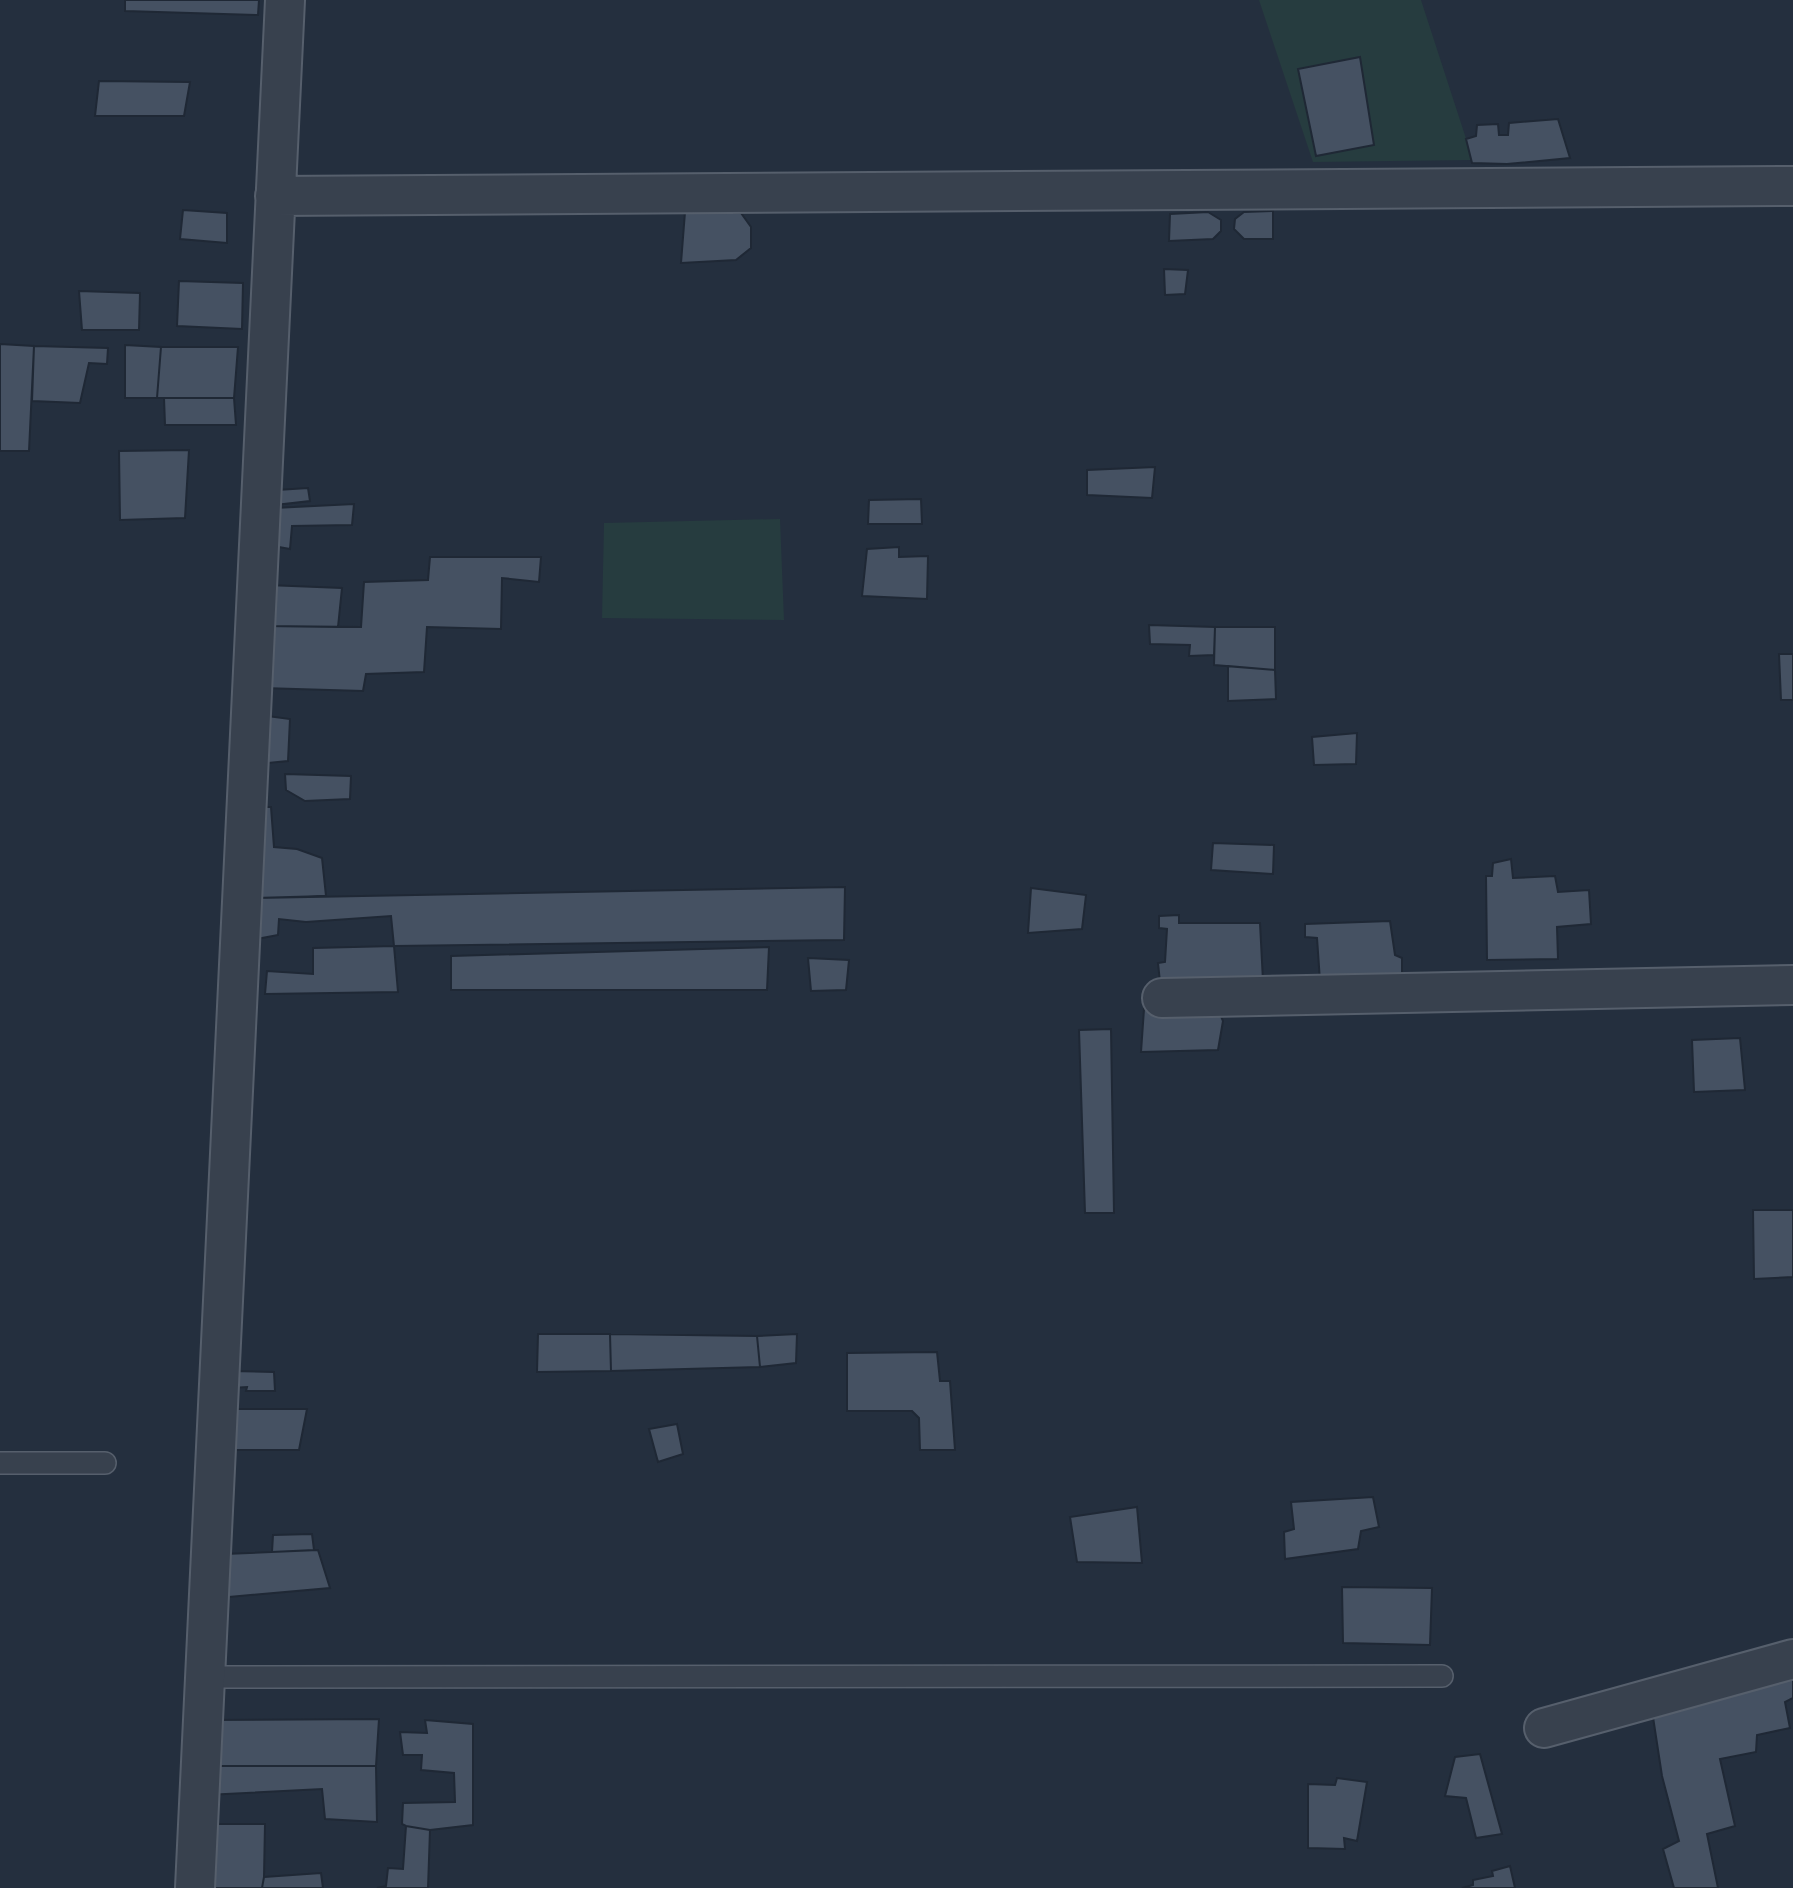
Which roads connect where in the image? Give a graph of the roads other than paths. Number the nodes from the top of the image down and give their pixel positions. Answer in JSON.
{"nodes":[{"id":1,"x":285,"y":0,"type":"edge"},
{"id":2,"x":1793,"y":186,"type":"edge"},
{"id":3,"x":275,"y":196,"type":"junction"},
{"id":4,"x":1793,"y":985,"type":"edge"},
{"id":5,"x":1162,"y":998,"type":"dead end"},
{"id":6,"x":0,"y":1463,"type":"edge"},
{"id":7,"x":106,"y":1463,"type":"dead end"},
{"id":8,"x":1793,"y":1659,"type":"edge"},
{"id":9,"x":1441,"y":1676,"type":"dead end"},
{"id":10,"x":205,"y":1677,"type":"junction"},
{"id":11,"x":1544,"y":1728,"type":"dead end"},
{"id":12,"x":195,"y":1888,"type":"edge"}],
"edges":[{"from":1,"to":3,"type":"street"},
{"from":2,"to":3,"type":"street"},
{"from":3,"to":10,"type":"street"},
{"from":4,"to":5,"type":"street"},
{"from":6,"to":7,"type":"lane"},
{"from":8,"to":11,"type":"street"},
{"from":9,"to":10,"type":"lane"},
{"from":10,"to":12,"type":"street"}]}
